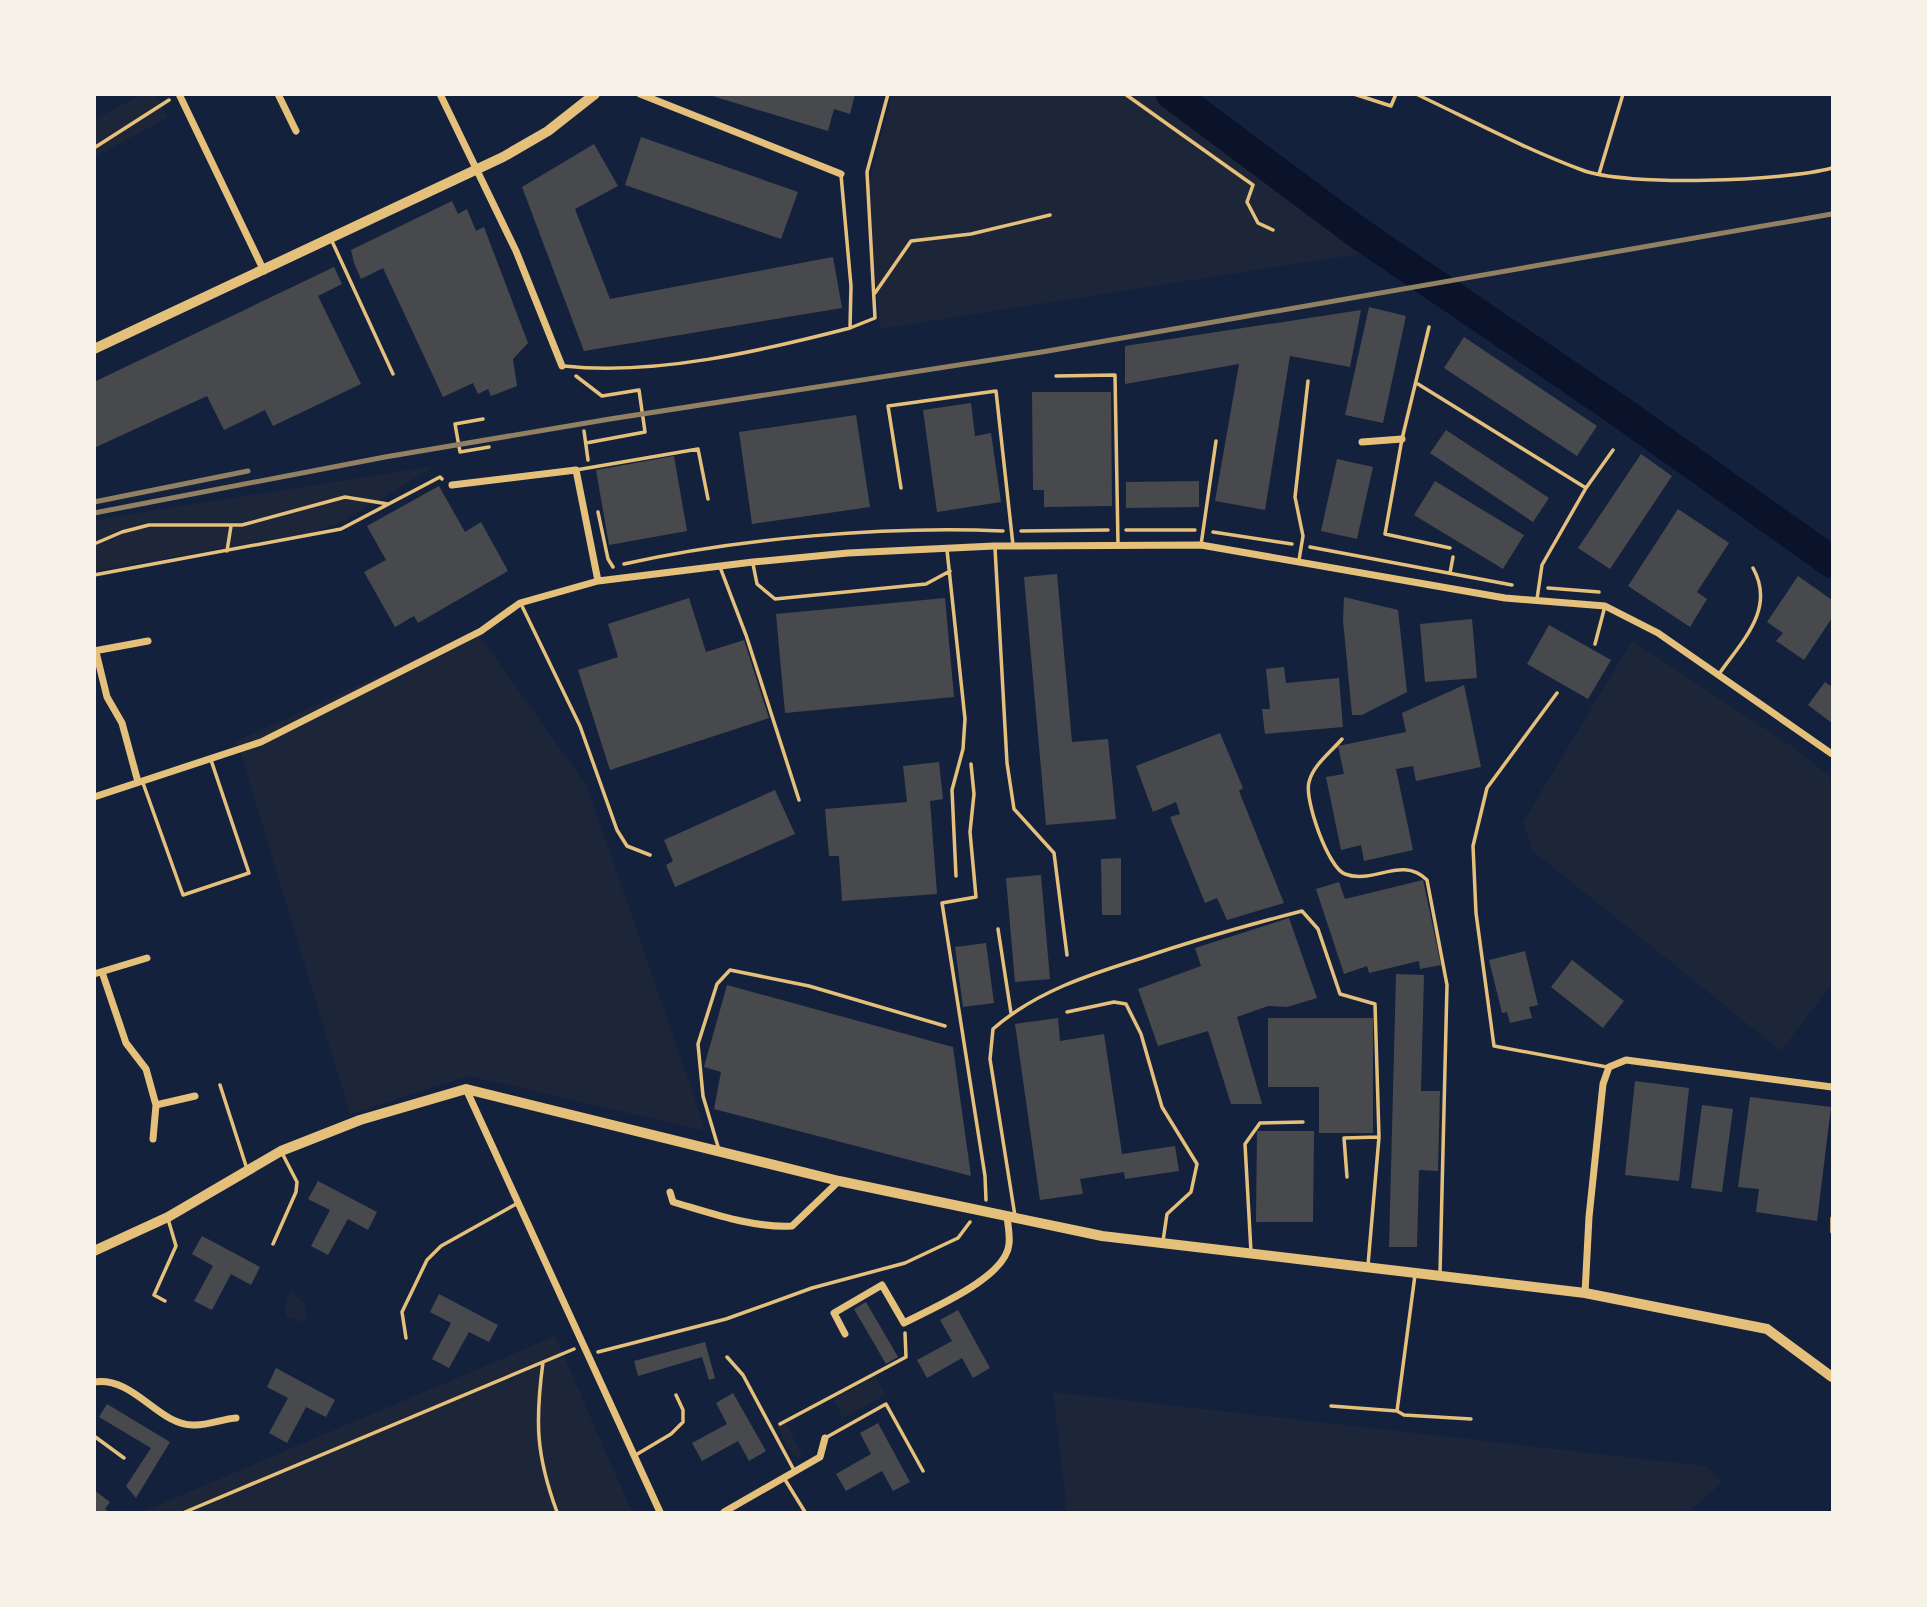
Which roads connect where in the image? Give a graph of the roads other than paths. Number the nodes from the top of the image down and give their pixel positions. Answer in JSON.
{"nodes":[{"id":1,"x":178,"y":94,"type":"edge"},
{"id":2,"x":278,"y":94,"type":"edge"},
{"id":3,"x":440,"y":94,"type":"edge"},
{"id":4,"x":595,"y":94,"type":"edge"},
{"id":5,"x":640,"y":94,"type":"edge"},
{"id":6,"x":888,"y":94,"type":"edge"},
{"id":7,"x":1125,"y":94,"type":"edge"},
{"id":8,"x":296,"y":131,"type":"dead end"},
{"id":9,"x":478,"y":169,"type":"junction"},
{"id":10,"x":841,"y":174,"type":"joint"},
{"id":11,"x":1050,"y":215,"type":"dead end"},
{"id":12,"x":1273,"y":230,"type":"dead end"},
{"id":13,"x":330,"y":239,"type":"junction"},
{"id":14,"x":264,"y":271,"type":"junction"},
{"id":15,"x":873,"y":295,"type":"junction"},
{"id":16,"x":1429,"y":327,"type":"dead end"},
{"id":17,"x":850,"y":328,"type":"junction"},
{"id":18,"x":94,"y":349,"type":"edge"},
{"id":19,"x":562,"y":366,"type":"joint"},
{"id":20,"x":393,"y":374,"type":"dead end"},
{"id":21,"x":1056,"y":376,"type":"dead end"},
{"id":22,"x":1308,"y":381,"type":"dead end"},
{"id":23,"x":1418,"y":384,"type":"junction"},
{"id":24,"x":1402,"y":439,"type":"junction"},
{"id":25,"x":1216,"y":441,"type":"dead end"},
{"id":26,"x":1362,"y":442,"type":"dead end"},
{"id":27,"x":1613,"y":450,"type":"dead end"},
{"id":28,"x":576,"y":470,"type":"junction"},
{"id":29,"x":452,"y":485,"type":"dead end"},
{"id":30,"x":901,"y":488,"type":"dead end"},
{"id":31,"x":1586,"y":488,"type":"junction"},
{"id":32,"x":708,"y":499,"type":"dead end"},
{"id":33,"x":1201,"y":545,"type":"junction"},
{"id":34,"x":995,"y":547,"type":"junction"},
{"id":35,"x":1013,"y":547,"type":"junction"},
{"id":36,"x":1118,"y":547,"type":"junction"},
{"id":37,"x":1450,"y":548,"type":"dead end"},
{"id":38,"x":947,"y":550,"type":"junction"},
{"id":39,"x":1299,"y":560,"type":"junction"},
{"id":40,"x":752,"y":562,"type":"junction"},
{"id":41,"x":720,"y":566,"type":"junction"},
{"id":42,"x":1753,"y":568,"type":"dead end"},
{"id":43,"x":950,"y":570,"type":"junction"},
{"id":44,"x":598,"y":581,"type":"junction"},
{"id":45,"x":1537,"y":600,"type":"junction"},
{"id":46,"x":520,"y":603,"type":"junction"},
{"id":47,"x":1605,"y":606,"type":"junction"},
{"id":48,"x":148,"y":641,"type":"dead end"},
{"id":49,"x":1595,"y":645,"type":"dead end"},
{"id":50,"x":95,"y":652,"type":"edge"},
{"id":51,"x":1719,"y":674,"type":"junction"},
{"id":52,"x":1557,"y":693,"type":"dead end"},
{"id":53,"x":1342,"y":739,"type":"dead end"},
{"id":54,"x":1832,"y":754,"type":"edge"},
{"id":55,"x":211,"y":759,"type":"junction"},
{"id":56,"x":140,"y":782,"type":"junction"},
{"id":57,"x":94,"y":797,"type":"edge"},
{"id":58,"x":799,"y":800,"type":"dead end"},
{"id":59,"x":650,"y":855,"type":"dead end"},
{"id":60,"x":956,"y":876,"type":"dead end"},
{"id":61,"x":998,"y":929,"type":"dead end"},
{"id":62,"x":1067,"y":956,"type":"dead end"},
{"id":63,"x":147,"y":958,"type":"dead end"},
{"id":64,"x":98,"y":973,"type":"edge"},
{"id":65,"x":1067,"y":1012,"type":"dead end"},
{"id":66,"x":1011,"y":1013,"type":"junction"},
{"id":67,"x":945,"y":1026,"type":"dead end"},
{"id":68,"x":1609,"y":1067,"type":"junction"},
{"id":69,"x":220,"y":1086,"type":"dead end"},
{"id":70,"x":1832,"y":1087,"type":"edge"},
{"id":71,"x":467,"y":1088,"type":"junction"},
{"id":72,"x":195,"y":1096,"type":"dead end"},
{"id":73,"x":156,"y":1105,"type":"junction"},
{"id":74,"x":1303,"y":1122,"type":"dead end"},
{"id":75,"x":1379,"y":1137,"type":"junction"},
{"id":76,"x":153,"y":1139,"type":"dead end"},
{"id":77,"x":281,"y":1151,"type":"junction"},
{"id":78,"x":720,"y":1152,"type":"junction"},
{"id":79,"x":247,"y":1171,"type":"junction"},
{"id":80,"x":1347,"y":1177,"type":"dead end"},
{"id":81,"x":839,"y":1181,"type":"junction"},
{"id":82,"x":670,"y":1192,"type":"dead end"},
{"id":83,"x":520,"y":1202,"type":"junction"},
{"id":84,"x":168,"y":1217,"type":"junction"},
{"id":85,"x":1011,"y":1217,"type":"junction"},
{"id":86,"x":1832,"y":1218,"type":"edge"},
{"id":87,"x":1832,"y":1232,"type":"edge"},
{"id":88,"x":1163,"y":1243,"type":"junction"},
{"id":89,"x":273,"y":1244,"type":"dead end"},
{"id":90,"x":94,"y":1251,"type":"edge"},
{"id":91,"x":1251,"y":1254,"type":"junction"},
{"id":92,"x":1368,"y":1268,"type":"junction"},
{"id":93,"x":1416,"y":1273,"type":"junction"},
{"id":94,"x":1440,"y":1276,"type":"junction"},
{"id":95,"x":1585,"y":1293,"type":"junction"},
{"id":96,"x":165,"y":1301,"type":"dead end"},
{"id":97,"x":845,"y":1334,"type":"dead end"},
{"id":98,"x":406,"y":1338,"type":"dead end"},
{"id":99,"x":727,"y":1357,"type":"dead end"},
{"id":100,"x":1832,"y":1377,"type":"edge"},
{"id":101,"x":94,"y":1382,"type":"edge"},
{"id":102,"x":676,"y":1395,"type":"dead end"},
{"id":103,"x":1331,"y":1406,"type":"dead end"},
{"id":104,"x":1396,"y":1411,"type":"junction"},
{"id":105,"x":236,"y":1418,"type":"dead end"},
{"id":106,"x":1471,"y":1419,"type":"dead end"},
{"id":107,"x":94,"y":1436,"type":"edge"},
{"id":108,"x":825,"y":1438,"type":"joint"},
{"id":109,"x":632,"y":1457,"type":"junction"},
{"id":110,"x":124,"y":1458,"type":"dead end"},
{"id":111,"x":923,"y":1471,"type":"dead end"},
{"id":112,"x":795,"y":1472,"type":"junction"},
{"id":113,"x":784,"y":1478,"type":"junction"},
{"id":114,"x":660,"y":1513,"type":"edge"},
{"id":115,"x":724,"y":1513,"type":"edge"},
{"id":116,"x":805,"y":1513,"type":"edge"}],
"edges":[{"from":1,"to":14,"type":"street"},
{"from":2,"to":8,"type":"street"},
{"from":3,"to":9,"type":"street"},
{"from":4,"to":9,"type":"street"},
{"from":5,"to":10,"type":"street"},
{"from":6,"to":15,"type":"lane"},
{"from":7,"to":12,"type":"lane"},
{"from":9,"to":13,"type":"street"},
{"from":9,"to":19,"type":"street"},
{"from":10,"to":17,"type":"lane"},
{"from":11,"to":15,"type":"lane"},
{"from":13,"to":14,"type":"street"},
{"from":13,"to":20,"type":"lane"},
{"from":14,"to":18,"type":"street"},
{"from":15,"to":17,"type":"lane"},
{"from":16,"to":23,"type":"lane"},
{"from":17,"to":19,"type":"lane"},
{"from":21,"to":36,"type":"lane"},
{"from":22,"to":39,"type":"lane"},
{"from":23,"to":24,"type":"lane"},
{"from":23,"to":31,"type":"lane"},
{"from":24,"to":26,"type":"street"},
{"from":24,"to":37,"type":"lane"},
{"from":25,"to":33,"type":"lane"},
{"from":27,"to":31,"type":"lane"},
{"from":28,"to":29,"type":"street"},
{"from":28,"to":32,"type":"lane"},
{"from":28,"to":44,"type":"street"},
{"from":30,"to":35,"type":"lane"},
{"from":31,"to":45,"type":"lane"},
{"from":33,"to":36,"type":"street"},
{"from":33,"to":39,"type":"street"},
{"from":34,"to":35,"type":"street"},
{"from":34,"to":38,"type":"street"},
{"from":34,"to":62,"type":"lane"},
{"from":35,"to":36,"type":"street"},
{"from":38,"to":40,"type":"street"},
{"from":38,"to":43,"type":"lane"},
{"from":39,"to":45,"type":"street"},
{"from":40,"to":41,"type":"street"},
{"from":40,"to":43,"type":"lane"},
{"from":41,"to":44,"type":"street"},
{"from":41,"to":58,"type":"lane"},
{"from":42,"to":51,"type":"lane"},
{"from":43,"to":60,"type":"lane"},
{"from":44,"to":46,"type":"street"},
{"from":45,"to":47,"type":"street"},
{"from":46,"to":55,"type":"street"},
{"from":46,"to":59,"type":"lane"},
{"from":47,"to":49,"type":"lane"},
{"from":47,"to":51,"type":"street"},
{"from":48,"to":50,"type":"street"},
{"from":50,"to":56,"type":"street"},
{"from":51,"to":54,"type":"street"},
{"from":52,"to":68,"type":"lane"},
{"from":53,"to":94,"type":"lane"},
{"from":55,"to":56,"type":"street"},
{"from":55,"to":56,"type":"lane"},
{"from":56,"to":57,"type":"street"},
{"from":61,"to":66,"type":"lane"},
{"from":63,"to":64,"type":"street"},
{"from":64,"to":73,"type":"street"},
{"from":65,"to":88,"type":"lane"},
{"from":66,"to":75,"type":"lane"},
{"from":66,"to":85,"type":"lane"},
{"from":67,"to":78,"type":"lane"},
{"from":68,"to":70,"type":"street"},
{"from":68,"to":95,"type":"street"},
{"from":69,"to":79,"type":"lane"},
{"from":71,"to":77,"type":"street"},
{"from":71,"to":78,"type":"street"},
{"from":71,"to":83,"type":"street"},
{"from":72,"to":73,"type":"street"},
{"from":73,"to":76,"type":"street"},
{"from":74,"to":91,"type":"lane"},
{"from":75,"to":80,"type":"lane"},
{"from":75,"to":92,"type":"lane"},
{"from":77,"to":79,"type":"street"},
{"from":77,"to":89,"type":"lane"},
{"from":78,"to":81,"type":"street"},
{"from":79,"to":84,"type":"street"},
{"from":81,"to":82,"type":"street"},
{"from":81,"to":85,"type":"street"},
{"from":83,"to":98,"type":"lane"},
{"from":83,"to":109,"type":"street"},
{"from":84,"to":90,"type":"street"},
{"from":84,"to":96,"type":"lane"},
{"from":85,"to":88,"type":"street"},
{"from":85,"to":97,"type":"street"},
{"from":86,"to":87,"type":"lane"},
{"from":88,"to":91,"type":"street"},
{"from":91,"to":92,"type":"street"},
{"from":92,"to":93,"type":"street"},
{"from":93,"to":94,"type":"street"},
{"from":93,"to":104,"type":"lane"},
{"from":94,"to":95,"type":"street"},
{"from":95,"to":100,"type":"street"},
{"from":99,"to":112,"type":"lane"},
{"from":101,"to":105,"type":"street"},
{"from":102,"to":109,"type":"lane"},
{"from":103,"to":104,"type":"lane"},
{"from":104,"to":106,"type":"lane"},
{"from":107,"to":110,"type":"lane"},
{"from":108,"to":111,"type":"lane"},
{"from":108,"to":112,"type":"street"},
{"from":109,"to":114,"type":"street"},
{"from":112,"to":113,"type":"street"},
{"from":113,"to":115,"type":"street"},
{"from":113,"to":116,"type":"lane"}]}
